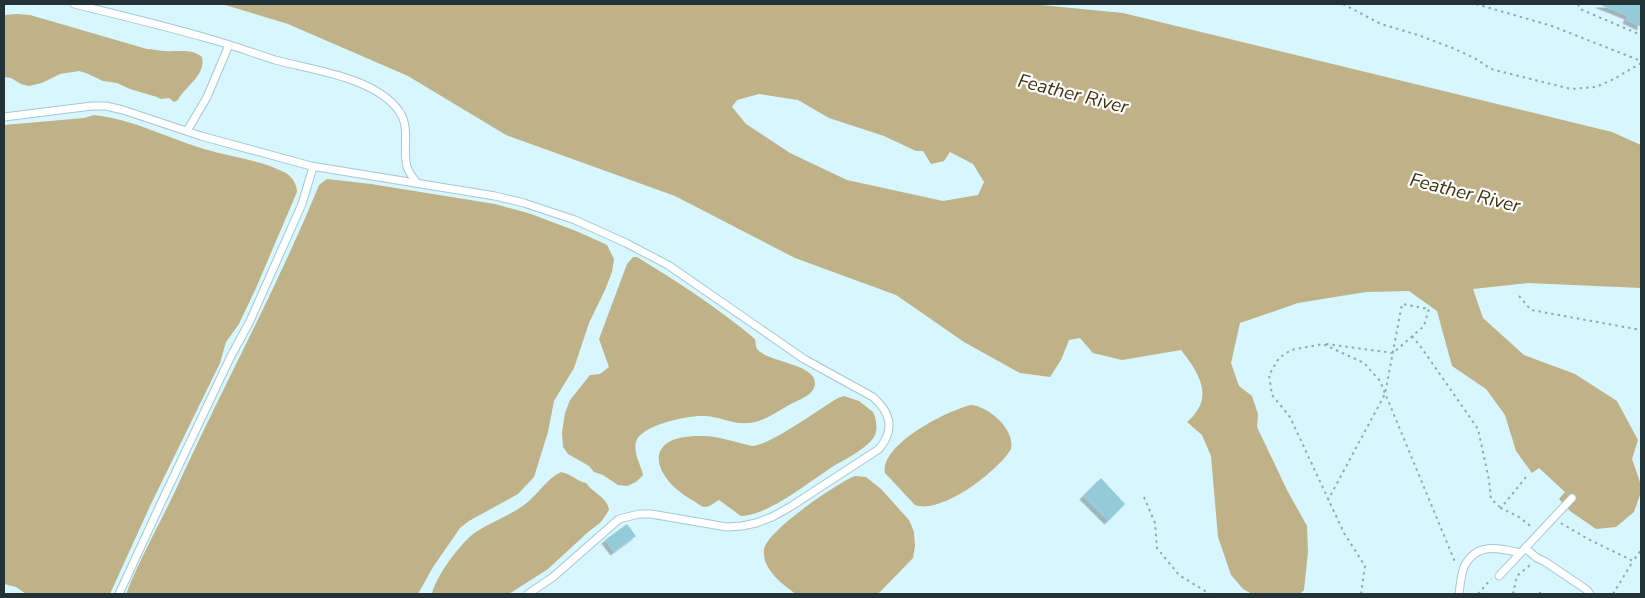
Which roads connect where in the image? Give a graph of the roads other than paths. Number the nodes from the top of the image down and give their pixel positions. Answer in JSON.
{"nodes":[{"id":1,"x":74,"y":4,"type":"edge"},
{"id":2,"x":229,"y":45,"type":"junction"},
{"id":3,"x":4,"y":117,"type":"edge"},
{"id":4,"x":187,"y":131,"type":"junction"},
{"id":5,"x":314,"y":167,"type":"junction"},
{"id":6,"x":417,"y":183,"type":"junction"},
{"id":7,"x":1572,"y":498,"type":"dead end"},
{"id":8,"x":1522,"y":550,"type":"junction"},
{"id":9,"x":1496,"y":576,"type":"road end"},
{"id":10,"x":119,"y":594,"type":"edge"},
{"id":11,"x":528,"y":594,"type":"edge"},
{"id":12,"x":1458,"y":594,"type":"edge"},
{"id":13,"x":1590,"y":594,"type":"edge"}],
"edges":[{"from":1,"to":2,"type":"lane"},
{"from":2,"to":4,"type":"lane"},
{"from":2,"to":6,"type":"lane"},
{"from":3,"to":4,"type":"lane"},
{"from":4,"to":5,"type":"lane"},
{"from":5,"to":6,"type":"lane"},
{"from":5,"to":10,"type":"lane"},
{"from":6,"to":11,"type":"lane"},
{"from":7,"to":8,"type":"lane"},
{"from":8,"to":9,"type":"lane"},
{"from":8,"to":12,"type":"lane"},
{"from":8,"to":13,"type":"lane"}]}
